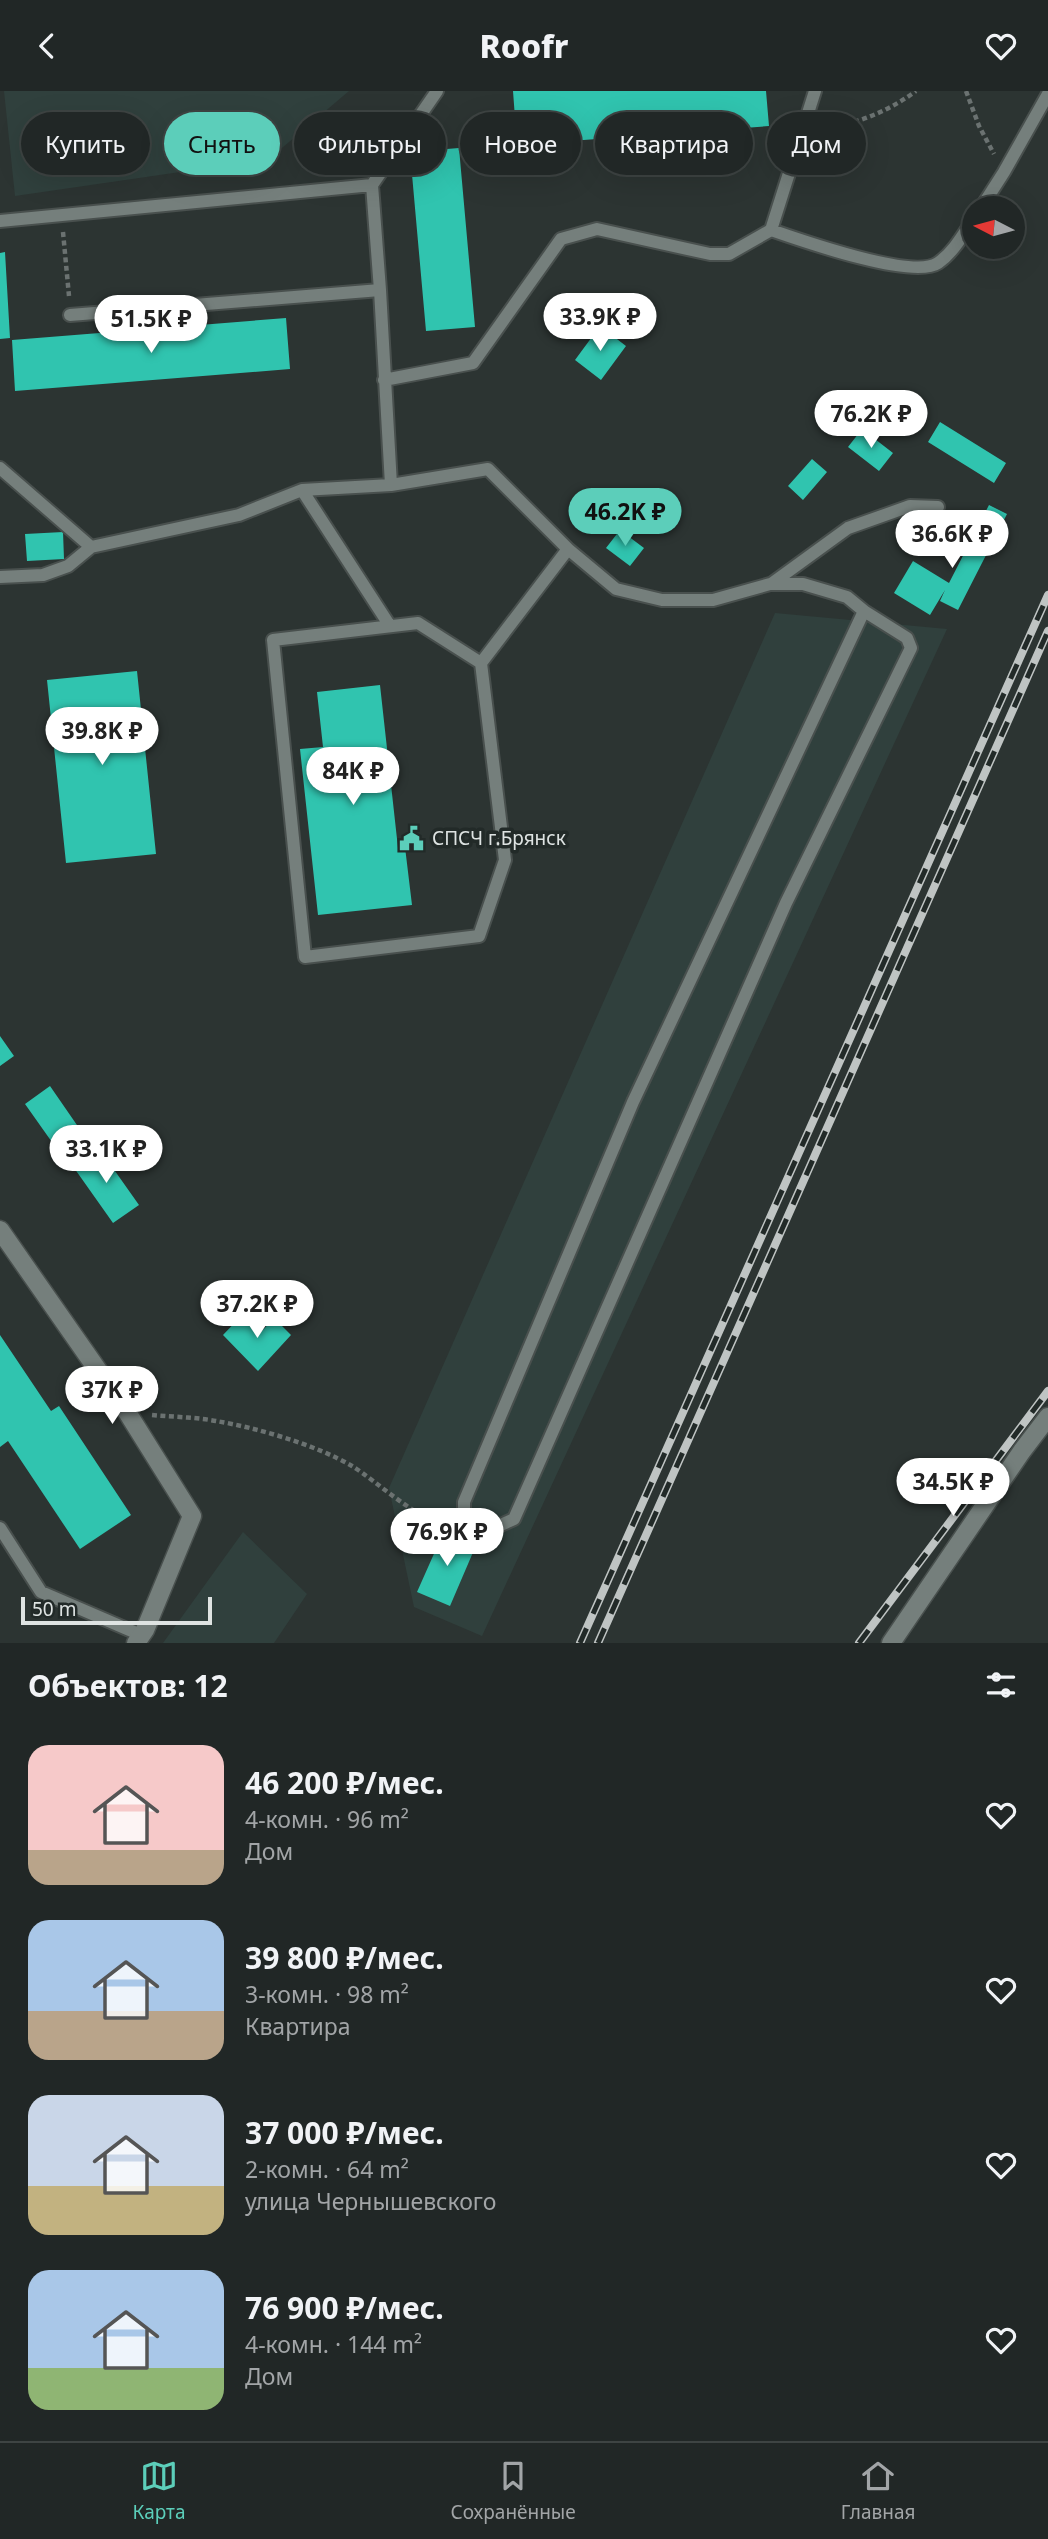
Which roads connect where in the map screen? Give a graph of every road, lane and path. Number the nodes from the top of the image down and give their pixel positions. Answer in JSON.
{"nodes":[{"id":1,"x":437,"y":91,"type":"edge"},
{"id":2,"x":815,"y":91,"type":"edge"},
{"id":3,"x":916,"y":91,"type":"edge"},
{"id":4,"x":966,"y":91,"type":"edge"},
{"id":5,"x":1048,"y":94,"type":"edge"},
{"id":6,"x":809,"y":112,"type":"edge"},
{"id":7,"x":866,"y":119,"type":"edge"},
{"id":8,"x":1004,"y":172,"type":"junction"},
{"id":9,"x":789,"y":175,"type":"edge"},
{"id":10,"x":372,"y":185,"type":"junction"},
{"id":11,"x":989,"y":196,"type":"edge"},
{"id":12,"x":62,"y":215,"type":"junction"},
{"id":13,"x":0,"y":221,"type":"edge"},
{"id":14,"x":771,"y":230,"type":"junction"},
{"id":15,"x":962,"y":236,"type":"edge"},
{"id":16,"x":380,"y":290,"type":"junction"},
{"id":17,"x":70,"y":315,"type":"joint"},
{"id":18,"x":384,"y":380,"type":"junction"},
{"id":19,"x":0,"y":468,"type":"edge"},
{"id":20,"x":391,"y":485,"type":"junction"},
{"id":21,"x":302,"y":490,"type":"junction"},
{"id":22,"x":938,"y":507,"type":"dead end"},
{"id":23,"x":91,"y":547,"type":"junction"},
{"id":24,"x":568,"y":549,"type":"junction"},
{"id":25,"x":0,"y":577,"type":"edge"},
{"id":26,"x":770,"y":584,"type":"junction"},
{"id":27,"x":864,"y":611,"type":"junction"},
{"id":28,"x":390,"y":626,"type":"junction"},
{"id":29,"x":481,"y":663,"type":"junction"},
{"id":30,"x":0,"y":1230,"type":"edge"},
{"id":31,"x":127,"y":1412,"type":"junction"},
{"id":32,"x":1048,"y":1417,"type":"edge"},
{"id":33,"x":464,"y":1518,"type":"junction"},
{"id":34,"x":0,"y":1528,"type":"edge"},
{"id":35,"x":138,"y":1639,"type":"edge"},
{"id":36,"x":891,"y":1643,"type":"edge"}],
"edges":[{"from":1,"to":10,"type":"lane"},
{"from":2,"to":6,"type":"lane"},
{"from":3,"to":7,"type":"path"},
{"from":4,"to":8,"type":"path"},
{"from":5,"to":8,"type":"lane"},
{"from":8,"to":11,"type":"lane"},
{"from":9,"to":14,"type":"lane"},
{"from":10,"to":12,"type":"lane"},
{"from":10,"to":16,"type":"lane"},
{"from":12,"to":13,"type":"lane"},
{"from":12,"to":17,"type":"path"},
{"from":14,"to":15,"type":"lane"},
{"from":14,"to":18,"type":"lane"},
{"from":16,"to":17,"type":"lane"},
{"from":16,"to":18,"type":"lane"},
{"from":18,"to":20,"type":"lane"},
{"from":19,"to":23,"type":"lane"},
{"from":20,"to":21,"type":"lane"},
{"from":20,"to":24,"type":"lane"},
{"from":21,"to":23,"type":"lane"},
{"from":21,"to":28,"type":"lane"},
{"from":22,"to":26,"type":"lane"},
{"from":23,"to":25,"type":"lane"},
{"from":24,"to":26,"type":"lane"},
{"from":24,"to":29,"type":"lane"},
{"from":26,"to":27,"type":"lane"},
{"from":27,"to":33,"type":"lane"},
{"from":27,"to":33,"type":"lane"},
{"from":28,"to":29,"type":"lane"},
{"from":28,"to":29,"type":"lane"},
{"from":30,"to":31,"type":"street"},
{"from":31,"to":33,"type":"path"},
{"from":31,"to":35,"type":"street"},
{"from":32,"to":36,"type":"street"},
{"from":34,"to":35,"type":"lane"}]}
